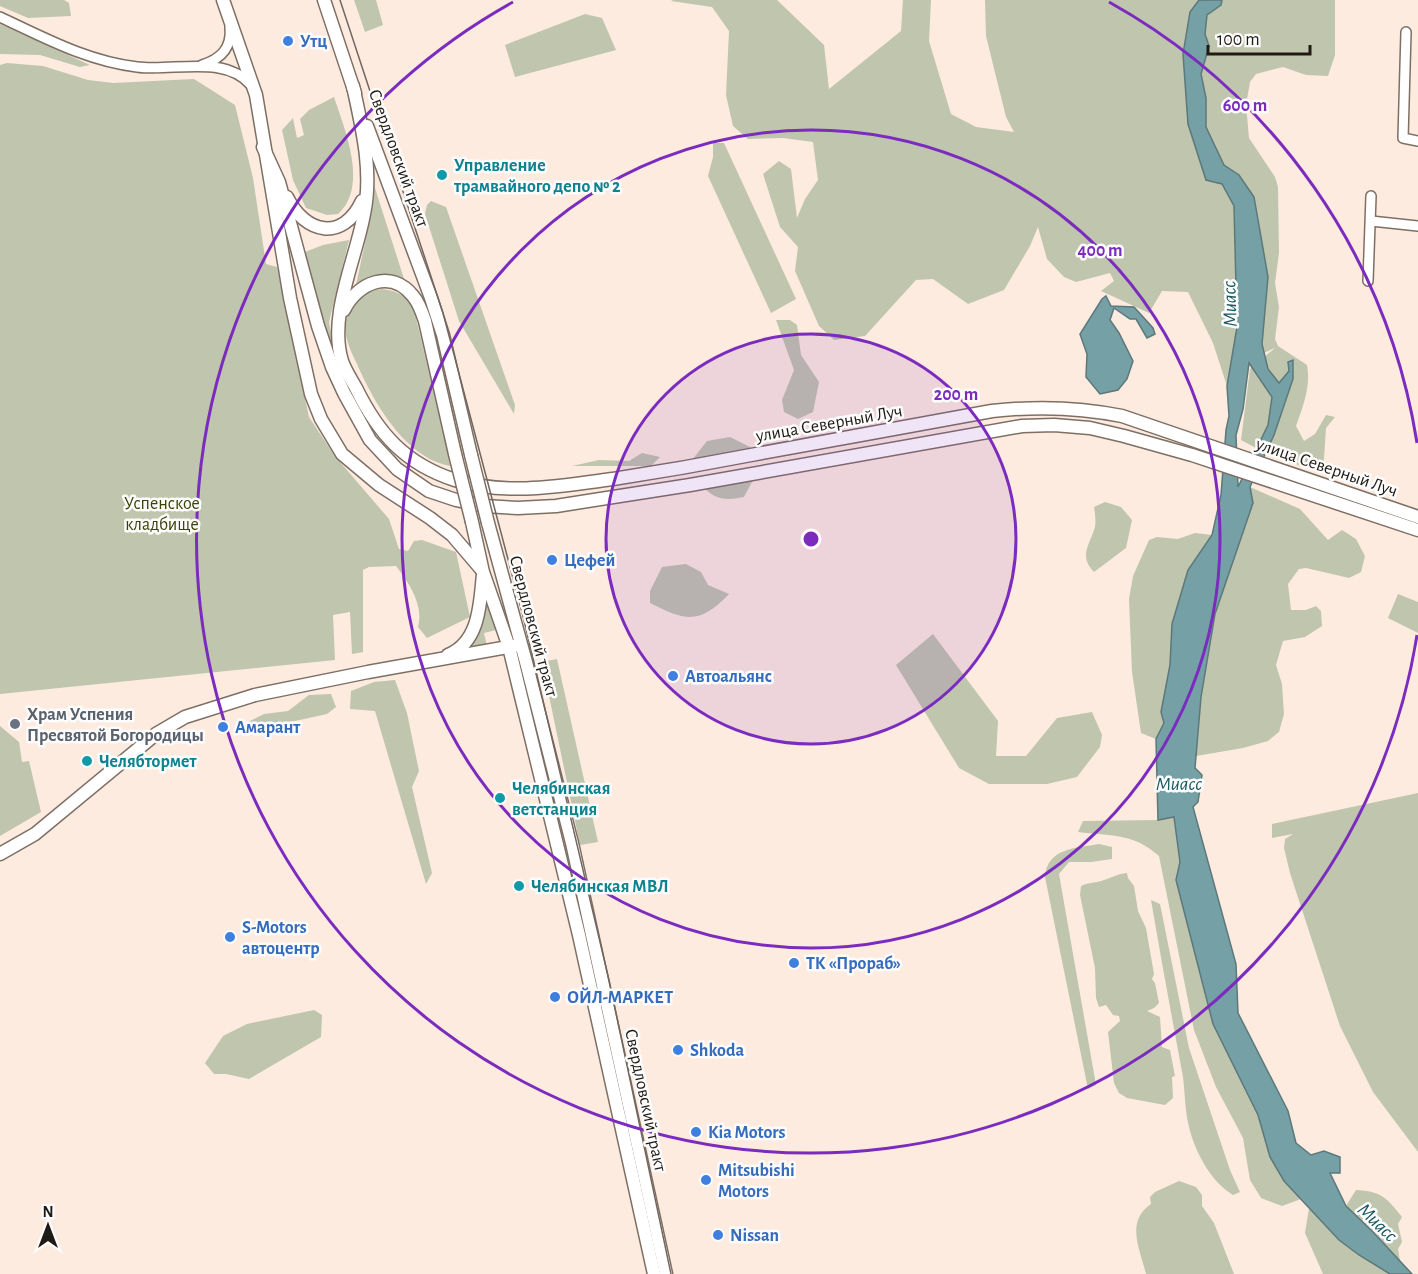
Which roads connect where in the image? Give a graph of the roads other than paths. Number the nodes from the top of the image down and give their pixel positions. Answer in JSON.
{"nodes":[{"id":1,"x":324,"y":0,"type":"edge"},
{"id":2,"x":225,"y":4,"type":"edge"},
{"id":3,"x":0,"y":17,"type":"edge"},
{"id":4,"x":1407,"y":32,"type":"dead end"},
{"id":5,"x":197,"y":66,"type":"junction"},
{"id":6,"x":353,"y":86,"type":"junction"},
{"id":7,"x":255,"y":89,"type":"junction"},
{"id":8,"x":1418,"y":141,"type":"edge"},
{"id":9,"x":263,"y":147,"type":"junction"},
{"id":10,"x":368,"y":180,"type":"junction"},
{"id":11,"x":279,"y":182,"type":"junction"},
{"id":12,"x":1371,"y":196,"type":"dead end"},
{"id":13,"x":1371,"y":221,"type":"junction"},
{"id":14,"x":1418,"y":226,"type":"edge"},
{"id":15,"x":1368,"y":281,"type":"dead end"},
{"id":16,"x":338,"y":331,"type":"junction"},
{"id":17,"x":1418,"y":517,"type":"edge"},
{"id":18,"x":1418,"y":530,"type":"edge"},
{"id":19,"x":483,"y":572,"type":"junction"},
{"id":20,"x":515,"y":646,"type":"junction"},
{"id":21,"x":439,"y":659,"type":"junction"},
{"id":22,"x":0,"y":855,"type":"edge"},
{"id":23,"x":654,"y":1274,"type":"edge"},
{"id":24,"x":666,"y":1274,"type":"edge"}],
"edges":[{"from":1,"to":6,"type":"main road","name":"Свердловский тракт"},
{"from":2,"to":5,"type":"street"},
{"from":2,"to":7,"type":"main road","name":"Свердловский тракт"},
{"from":3,"to":5,"type":"street"},
{"from":4,"to":8,"type":"street"},
{"from":5,"to":7,"type":"street"},
{"from":6,"to":10,"type":"main road"},
{"from":6,"to":20,"type":"main road","name":"Свердловский тракт","bridge":true},
{"from":7,"to":9,"type":"main road","name":"Свердловский тракт"},
{"from":9,"to":11,"type":"main road"},
{"from":9,"to":19,"type":"main road","name":"Свердловский тракт"},
{"from":10,"to":11,"type":"main road","name":"Свердловский тракт"},
{"from":10,"to":16,"type":"main road"},
{"from":11,"to":18,"type":"main road","name":"улица Северный Луч"},
{"from":12,"to":13,"type":"street"},
{"from":13,"to":14,"type":"street"},
{"from":13,"to":15,"type":"street"},
{"from":16,"to":17,"type":"main road","name":"улица Северный Луч"},
{"from":16,"to":19,"type":"main road","name":"Свердловский тракт","bridge":true},
{"from":19,"to":20,"type":"main road","name":"Свердловский тракт"},
{"from":19,"to":21,"type":"main road"},
{"from":20,"to":21,"type":"main road"},
{"from":20,"to":23,"type":"main road","name":"Свердловский тракт"},
{"from":20,"to":24,"type":"main road","name":"Свердловский тракт"},
{"from":21,"to":22,"type":"main road"}]}
